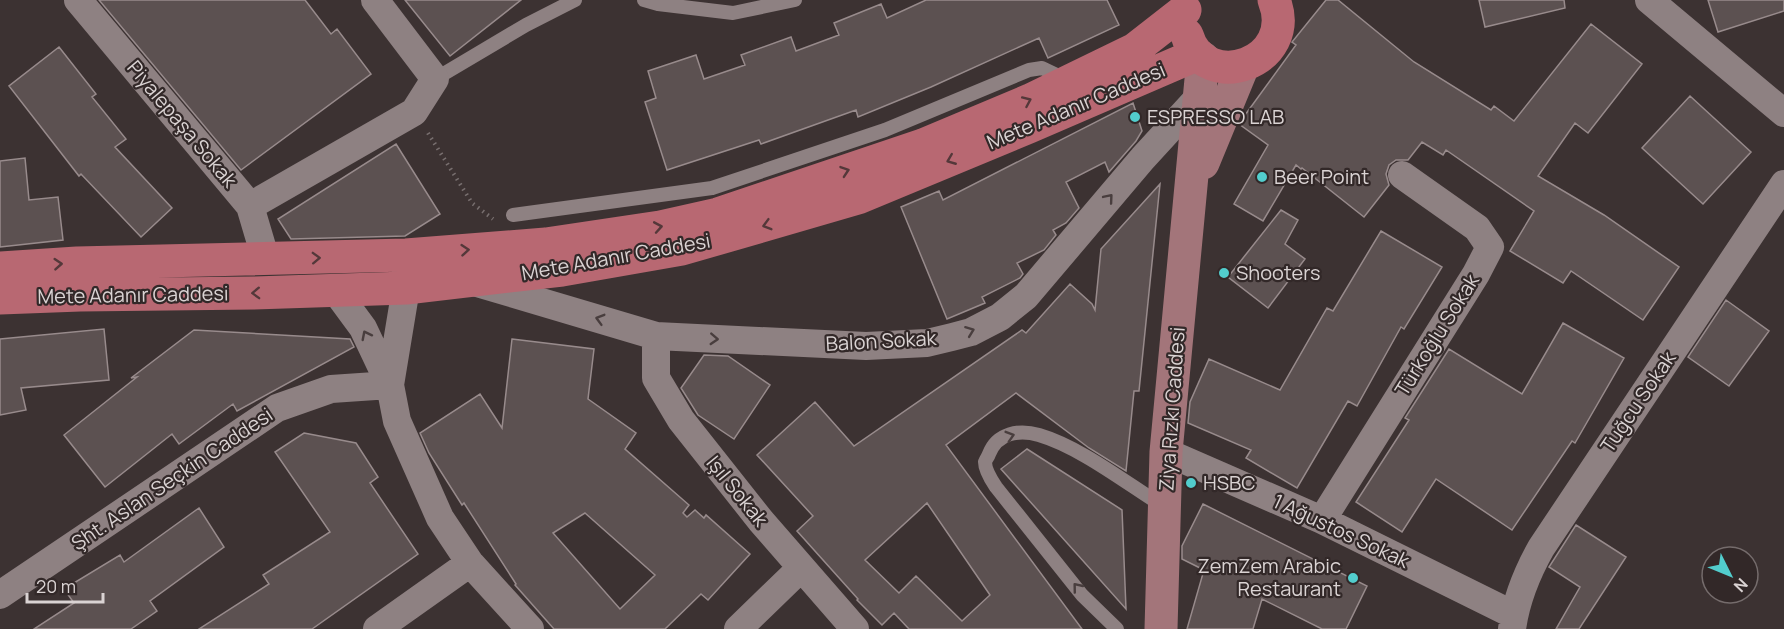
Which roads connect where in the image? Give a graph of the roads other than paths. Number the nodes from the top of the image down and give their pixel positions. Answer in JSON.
{"nodes":[{"id":1,"x":78,"y":0,"type":"edge"},
{"id":2,"x":575,"y":0,"type":"edge"},
{"id":3,"x":644,"y":0,"type":"edge"},
{"id":4,"x":795,"y":0,"type":"edge"},
{"id":5,"x":1649,"y":0,"type":"edge"},
{"id":6,"x":378,"y":1,"type":"edge"},
{"id":7,"x":1187,"y":5,"type":"edge"},
{"id":8,"x":1284,"y":6,"type":"edge"},
{"id":9,"x":1200,"y":56,"type":"junction"},
{"id":10,"x":1243,"y":66,"type":"junction"},
{"id":11,"x":435,"y":79,"type":"junction"},
{"id":12,"x":1198,"y":98,"type":"junction"},
{"id":13,"x":1784,"y":113,"type":"edge"},
{"id":14,"x":1401,"y":175,"type":"dead end"},
{"id":15,"x":1784,"y":184,"type":"edge"},
{"id":16,"x":1192,"y":189,"type":"junction"},
{"id":17,"x":716,"y":201,"type":"junction"},
{"id":18,"x":250,"y":206,"type":"junction"},
{"id":19,"x":513,"y":214,"type":"road end"},
{"id":20,"x":406,"y":255,"type":"junction"},
{"id":21,"x":266,"y":260,"type":"junction"},
{"id":22,"x":0,"y":268,"type":"edge"},
{"id":23,"x":470,"y":281,"type":"junction"},
{"id":24,"x":406,"y":288,"type":"junction"},
{"id":25,"x":335,"y":290,"type":"junction"},
{"id":26,"x":0,"y":298,"type":"edge"},
{"id":27,"x":656,"y":336,"type":"junction"},
{"id":28,"x":390,"y":385,"type":"junction"},
{"id":29,"x":1166,"y":452,"type":"junction"},
{"id":30,"x":1165,"y":507,"type":"junction"},
{"id":31,"x":1322,"y":520,"type":"junction"},
{"id":32,"x":470,"y":563,"type":"junction"},
{"id":33,"x":801,"y":568,"type":"junction"},
{"id":34,"x":0,"y":595,"type":"edge"},
{"id":35,"x":1513,"y":622,"type":"edge"},
{"id":36,"x":377,"y":629,"type":"edge"},
{"id":37,"x":530,"y":629,"type":"edge"},
{"id":38,"x":738,"y":629,"type":"edge"},
{"id":39,"x":855,"y":629,"type":"edge"},
{"id":40,"x":1118,"y":629,"type":"edge"},
{"id":41,"x":1161,"y":629,"type":"edge"}],
"edges":[{"from":1,"to":18,"type":"street","name":"Piyalepaşa Sokak"},
{"from":2,"to":11,"type":"lane"},
{"from":3,"to":4,"type":"lane"},
{"from":5,"to":13,"type":"street"},
{"from":6,"to":11,"type":"street"},
{"from":7,"to":9,"type":"main road"},
{"from":7,"to":17,"type":"main road","name":"Mete Adanır Caddesi"},
{"from":8,"to":10,"type":"main road"},
{"from":9,"to":10,"type":"main road"},
{"from":9,"to":12,"type":"street","name":"Ziya Rızkı Caddesi"},
{"from":9,"to":23,"type":"main road","name":"Mete Adanır Caddesi","one_way":true},
{"from":10,"to":16,"type":"street","name":"Ziya Rızkı Caddesi"},
{"from":11,"to":18,"type":"street"},
{"from":12,"to":16,"type":"street","name":"Ziya Rızkı Caddesi"},
{"from":27,"to":12,"type":"street","name":"Balon Sokak","one_way":true},
{"from":14,"to":31,"type":"street","name":"Türkoğlu Sokak"},
{"from":15,"to":35,"type":"street","name":"Tuğcu Sokak"},
{"from":16,"to":29,"type":"street","name":"Ziya Rızkı Caddesi"},
{"from":17,"to":19,"type":"lane"},
{"from":20,"to":17,"type":"main road","name":"Mete Adanır Caddesi","one_way":true},
{"from":18,"to":21,"type":"street","name":"Piyalepaşa Sokak"},
{"from":21,"to":20,"type":"main road","name":"Mete Adanır Caddesi","one_way":true},
{"from":20,"to":24,"type":"street"},
{"from":22,"to":21,"type":"main road","name":"Mete Adanır Caddesi","one_way":true},
{"from":23,"to":24,"type":"main road","name":"Mete Adanır Caddesi"},
{"from":27,"to":23,"type":"street","name":"Balon Sokak","one_way":true},
{"from":24,"to":25,"type":"main road","name":"Mete Adanır Caddesi"},
{"from":24,"to":28,"type":"street"},
{"from":25,"to":26,"type":"main road","name":"Mete Adanır Caddesi","one_way":true},
{"from":28,"to":25,"type":"street","one_way":true},
{"from":27,"to":33,"type":"street","name":"Işıl Sokak"},
{"from":28,"to":32,"type":"street"},
{"from":28,"to":34,"type":"street","name":"Şht. Aslan Seçkin Caddesi"},
{"from":29,"to":30,"type":"street","name":"Ziya Rızkı Caddesi"},
{"from":29,"to":31,"type":"street","name":"1 Ağustos Sokak"},
{"from":40,"to":30,"type":"lane","one_way":true},
{"from":30,"to":41,"type":"street","name":"Ziya Rızkı Caddesi"},
{"from":31,"to":35,"type":"street","name":"1 Ağustos Sokak"},
{"from":32,"to":36,"type":"street"},
{"from":32,"to":37,"type":"street"},
{"from":33,"to":38,"type":"street"},
{"from":33,"to":39,"type":"street","name":"Işıl Sokak"}]}
